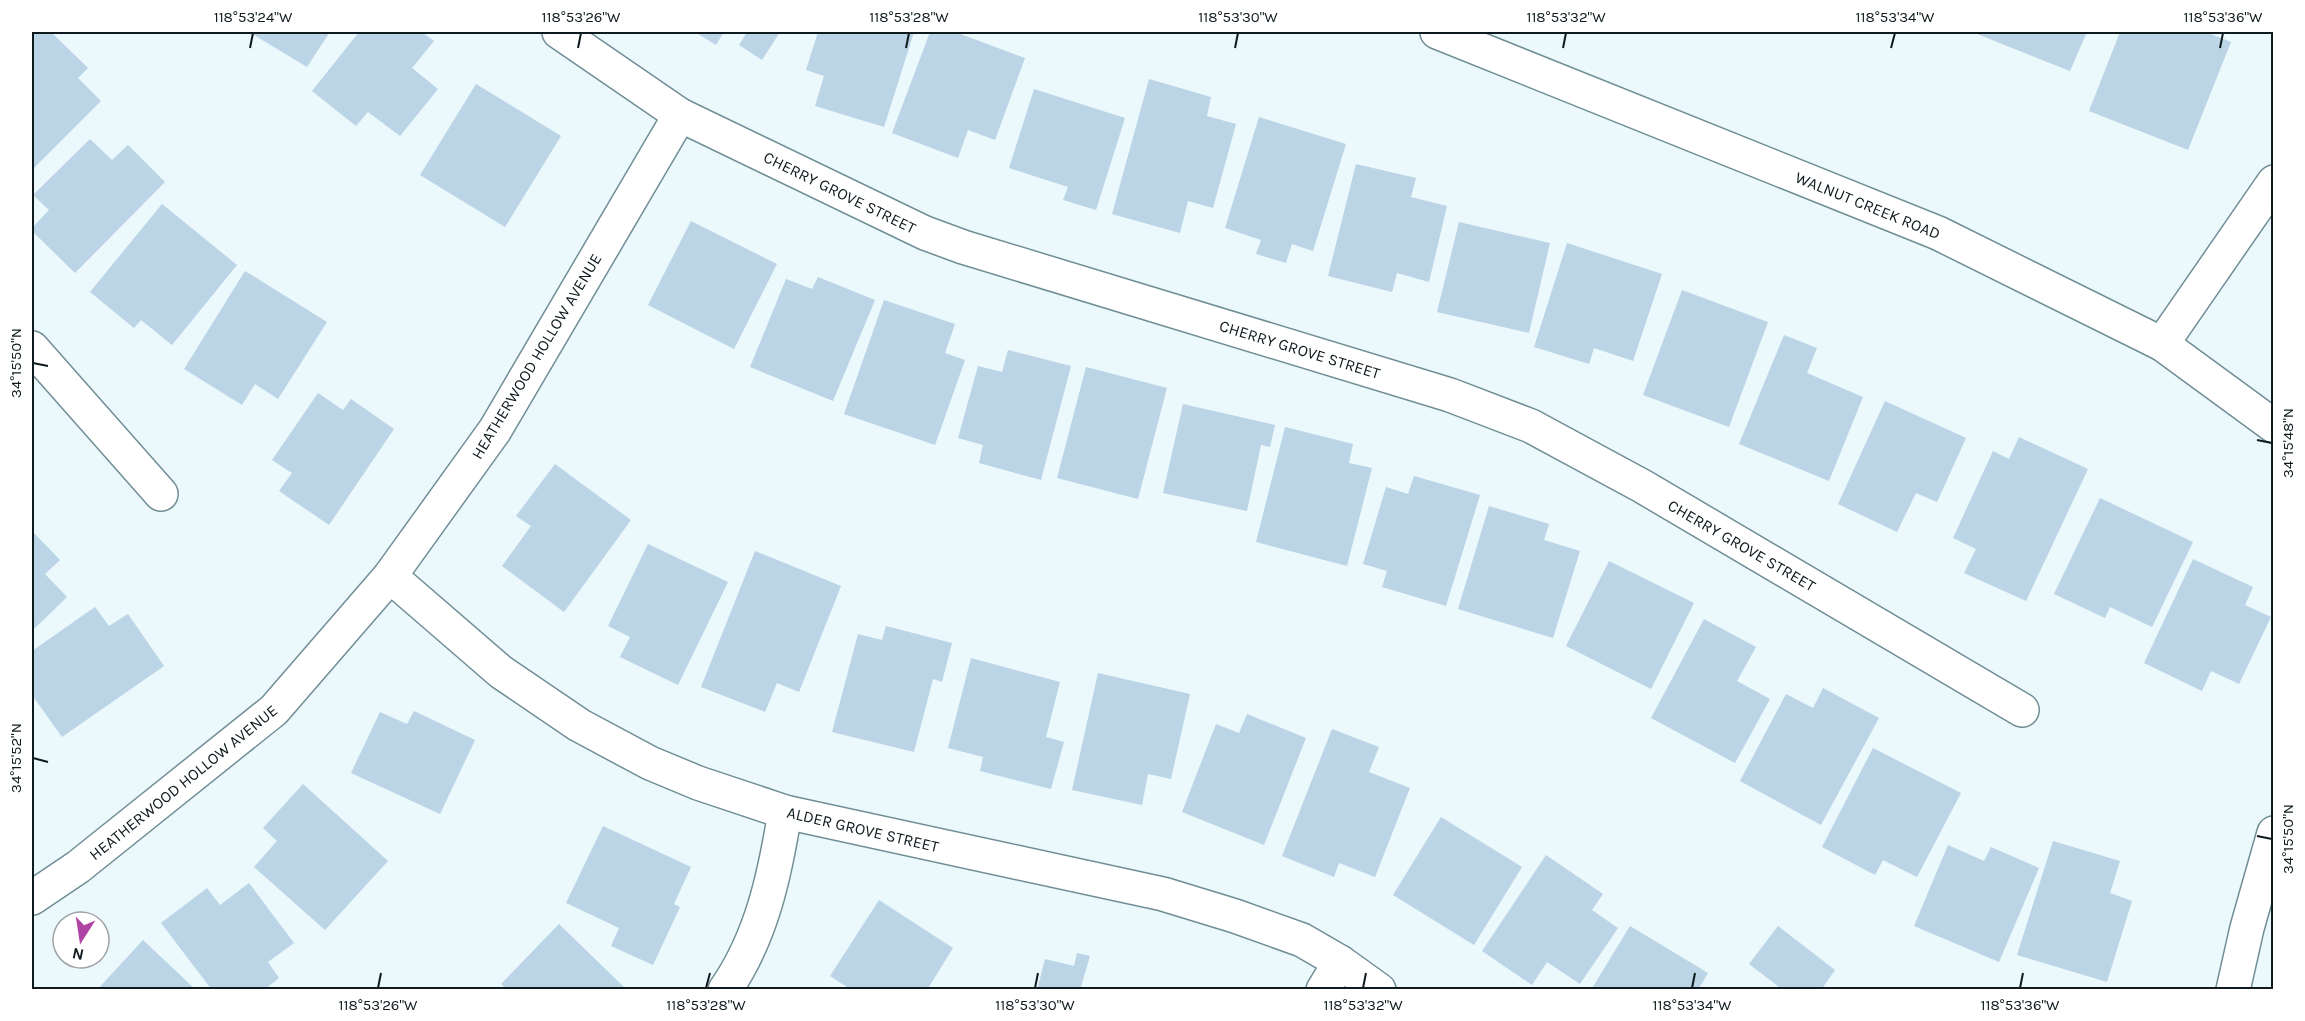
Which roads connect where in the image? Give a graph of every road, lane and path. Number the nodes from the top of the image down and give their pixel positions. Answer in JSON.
{"nodes":[{"id":1,"x":559,"y":32,"type":"edge"},
{"id":2,"x":1437,"y":32,"type":"edge"},
{"id":3,"x":680,"y":115,"type":"junction"},
{"id":4,"x":2274,"y":182,"type":"edge"},
{"id":5,"x":2162,"y":344,"type":"junction"},
{"id":6,"x":32,"y":348,"type":"edge"},
{"id":7,"x":2274,"y":426,"type":"edge"},
{"id":8,"x":161,"y":494,"type":"dead end"},
{"id":9,"x":390,"y":576,"type":"junction"},
{"id":10,"x":2022,"y":710,"type":"dead end"},
{"id":11,"x":785,"y":812,"type":"junction"},
{"id":12,"x":2274,"y":832,"type":"edge"},
{"id":13,"x":32,"y":897,"type":"edge"},
{"id":14,"x":1340,"y":962,"type":"junction"},
{"id":15,"x":725,"y":990,"type":"edge"},
{"id":16,"x":1323,"y":990,"type":"edge"},
{"id":17,"x":1379,"y":990,"type":"edge"},
{"id":18,"x":2233,"y":990,"type":"edge"}],
"edges":[{"from":1,"to":3,"type":"street","name":"CHERRY GROVE STREET"},
{"from":2,"to":5,"type":"street","name":"WALNUT CREEK ROAD"},
{"from":3,"to":9,"type":"street","name":"HEATHERWOOD HOLLOW AVENUE"},
{"from":3,"to":10,"type":"street","name":"CHERRY GROVE STREET"},
{"from":4,"to":5,"type":"street"},
{"from":5,"to":7,"type":"street","name":"WALNUT CREEK ROAD"},
{"from":6,"to":8,"type":"street"},
{"from":9,"to":11,"type":"street","name":"ALDER GROVE STREET"},
{"from":9,"to":13,"type":"street","name":"HEATHERWOOD HOLLOW AVENUE"},
{"from":11,"to":14,"type":"street","name":"ALDER GROVE STREET"},
{"from":11,"to":15,"type":"street"},
{"from":12,"to":18,"type":"street"},
{"from":14,"to":16,"type":"street"},
{"from":14,"to":17,"type":"street","name":"ALDER GROVE STREET"}]}
